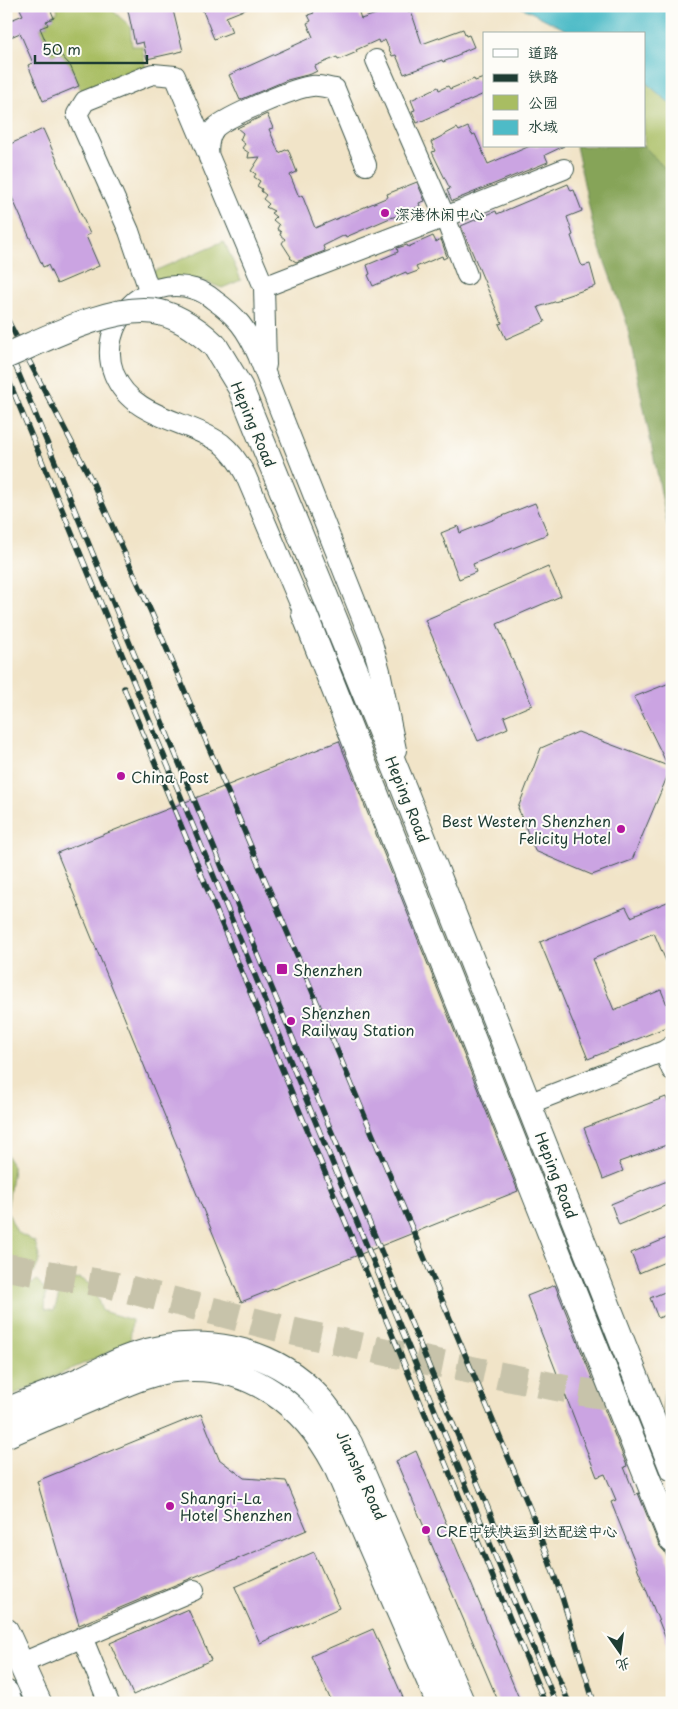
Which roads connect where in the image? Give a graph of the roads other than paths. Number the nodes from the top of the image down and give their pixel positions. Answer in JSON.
{"nodes":[{"id":1,"x":376,"y":60,"type":"dead end"},
{"id":2,"x":210,"y":164,"type":"junction"},
{"id":3,"x":366,"y":165,"type":"dead end"},
{"id":4,"x":564,"y":169,"type":"dead end"},
{"id":5,"x":445,"y":217,"type":"junction"},
{"id":6,"x":467,"y":275,"type":"dead end"},
{"id":7,"x":264,"y":287,"type":"junction"},
{"id":8,"x":150,"y":293,"type":"junction"},
{"id":9,"x":6,"y":356,"type":"edge"},
{"id":10,"x":267,"y":377,"type":"junction"},
{"id":11,"x":304,"y":613,"type":"joint"},
{"id":12,"x":404,"y":789,"type":"junction"},
{"id":13,"x":668,"y":1048,"type":"edge"},
{"id":14,"x":672,"y":1070,"type":"edge"},
{"id":15,"x":528,"y":1104,"type":"junction"},
{"id":16,"x":6,"y":1411,"type":"edge"},
{"id":17,"x":17,"y":1430,"type":"edge"},
{"id":18,"x":6,"y":1443,"type":"edge"},
{"id":19,"x":672,"y":1468,"type":"edge"},
{"id":20,"x":672,"y":1540,"type":"edge"},
{"id":21,"x":194,"y":1590,"type":"dead end"},
{"id":22,"x":6,"y":1631,"type":"edge"},
{"id":23,"x":82,"y":1637,"type":"junction"},
{"id":24,"x":22,"y":1663,"type":"junction"},
{"id":25,"x":6,"y":1693,"type":"edge"},
{"id":26,"x":10,"y":1703,"type":"edge"},
{"id":27,"x":39,"y":1703,"type":"edge"},
{"id":28,"x":109,"y":1703,"type":"edge"},
{"id":29,"x":439,"y":1703,"type":"edge"},
{"id":30,"x":462,"y":1703,"type":"edge"}],
"edges":[{"from":1,"to":5,"type":"street"},
{"from":2,"to":3,"type":"street"},
{"from":2,"to":7,"type":"street","name":"Heping Road"},
{"from":2,"to":8,"type":"street","name":"Heping Road"},
{"from":4,"to":5,"type":"street"},
{"from":5,"to":6,"type":"street"},
{"from":5,"to":7,"type":"street"},
{"from":7,"to":10,"type":"street","name":"Heping Road"},
{"from":8,"to":10,"type":"street"},
{"from":8,"to":11,"type":"street"},
{"from":9,"to":12,"type":"main road","name":"Heping Road","bridge":true},
{"from":10,"to":12,"type":"street"},
{"from":11,"to":20,"type":"main road","name":"Heping Road"},
{"from":12,"to":15,"type":"main road","name":"Heping Road"},
{"from":13,"to":14,"type":"street"},
{"from":13,"to":15,"type":"street"},
{"from":15,"to":19,"type":"main road","name":"Heping Road"},
{"from":16,"to":30,"type":"main road","name":"Jianshe Road"},
{"from":17,"to":18,"type":"main road","name":"Jianshe Road"},
{"from":17,"to":29,"type":"main road","name":"Jianshe Road"},
{"from":21,"to":23,"type":"street"},
{"from":22,"to":24,"type":"main road"},
{"from":23,"to":24,"type":"street"},
{"from":23,"to":28,"type":"street"},
{"from":24,"to":27,"type":"main road"},
{"from":25,"to":26,"type":"main road"}]}
